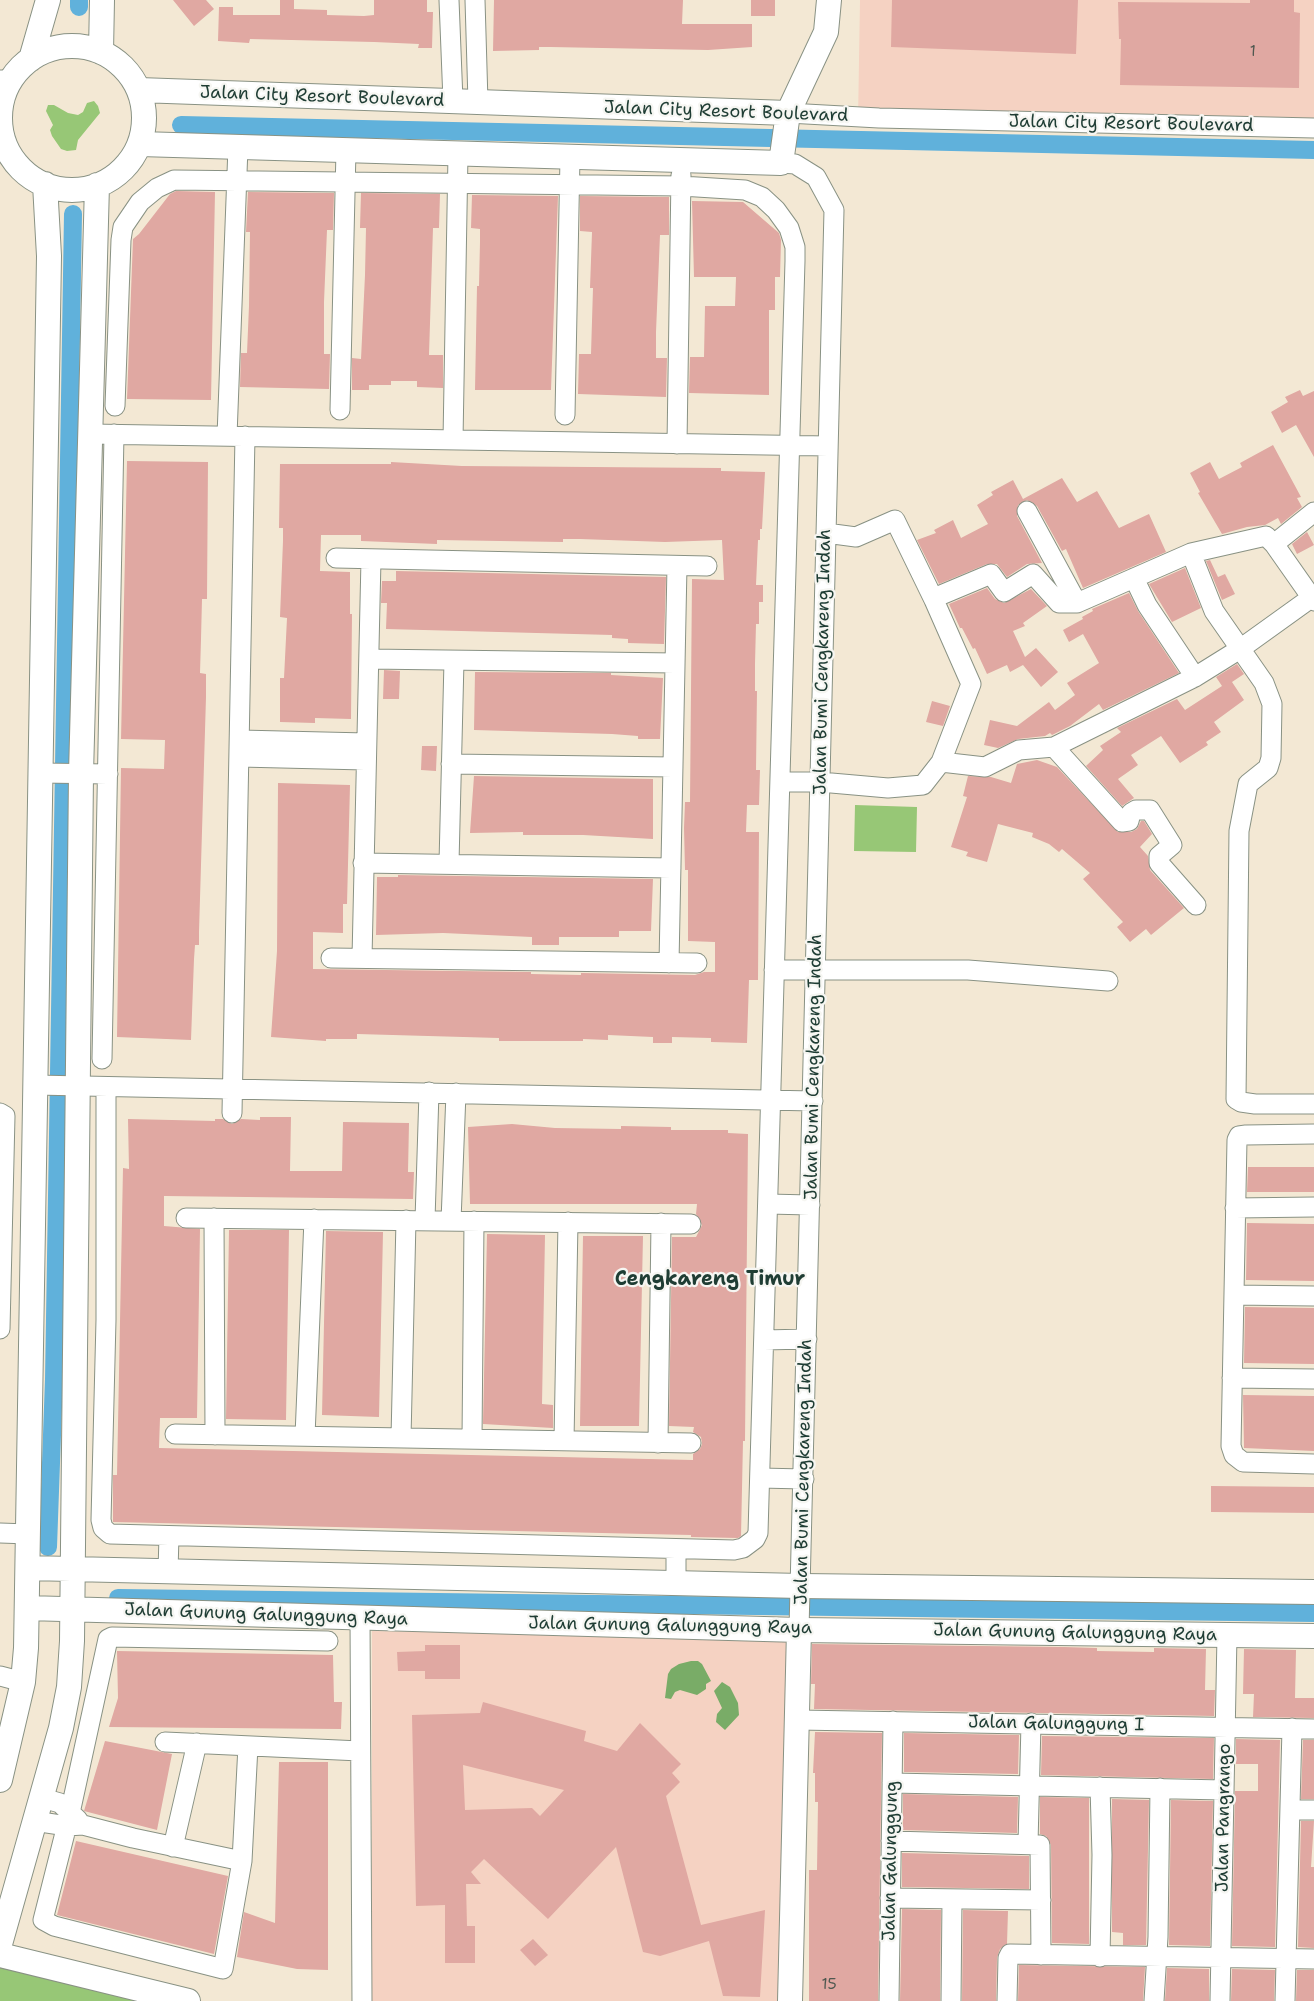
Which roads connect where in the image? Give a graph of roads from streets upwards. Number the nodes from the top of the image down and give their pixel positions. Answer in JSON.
{"nodes":[{"id":1,"x":48,"y":0,"type":"edge"},
{"id":2,"x":102,"y":0,"type":"edge"},
{"id":3,"x":449,"y":0,"type":"edge"},
{"id":4,"x":474,"y":0,"type":"edge"},
{"id":5,"x":828,"y":0,"type":"edge"},
{"id":6,"x":102,"y":52,"type":"junction"},
{"id":7,"x":31,"y":60,"type":"junction"},
{"id":8,"x":6,"y":80,"type":"edge"},
{"id":9,"x":139,"y":90,"type":"junction"},
{"id":10,"x":453,"y":101,"type":"junction"},
{"id":11,"x":478,"y":102,"type":"junction"},
{"id":12,"x":1314,"y":128,"type":"edge"},
{"id":13,"x":784,"y":138,"type":"junction"},
{"id":14,"x":2,"y":141,"type":"edge"},
{"id":15,"x":140,"y":144,"type":"junction"},
{"id":16,"x":238,"y":147,"type":"junction"},
{"id":17,"x":346,"y":150,"type":"junction"},
{"id":18,"x":458,"y":154,"type":"junction"},
{"id":19,"x":570,"y":157,"type":"junction"},
{"id":20,"x":682,"y":160,"type":"junction"},
{"id":21,"x":238,"y":179,"type":"junction"},
{"id":22,"x":345,"y":181,"type":"junction"},
{"id":23,"x":458,"y":183,"type":"junction"},
{"id":24,"x":45,"y":184,"type":"junction"},
{"id":25,"x":97,"y":185,"type":"junction"},
{"id":26,"x":570,"y":185,"type":"junction"},
{"id":27,"x":681,"y":186,"type":"junction"},
{"id":28,"x":115,"y":406,"type":"dead end"},
{"id":29,"x":340,"y":410,"type":"dead end"},
{"id":30,"x":564,"y":414,"type":"dead end"},
{"id":31,"x":90,"y":434,"type":"junction"},
{"id":32,"x":114,"y":434,"type":"junction"},
{"id":33,"x":236,"y":436,"type":"junction"},
{"id":34,"x":453,"y":440,"type":"junction"},
{"id":35,"x":677,"y":444,"type":"junction"},
{"id":36,"x":790,"y":446,"type":"junction"},
{"id":37,"x":828,"y":446,"type":"junction"},
{"id":38,"x":1027,"y":511,"type":"dead end"},
{"id":39,"x":1314,"y":512,"type":"edge"},
{"id":40,"x":826,"y":532,"type":"junction"},
{"id":41,"x":1274,"y":544,"type":"junction"},
{"id":42,"x":1191,"y":553,"type":"junction"},
{"id":43,"x":336,"y":558,"type":"dead end"},
{"id":44,"x":370,"y":558,"type":"junction"},
{"id":45,"x":677,"y":566,"type":"junction"},
{"id":46,"x":707,"y":566,"type":"dead end"},
{"id":47,"x":1134,"y":578,"type":"junction"},
{"id":48,"x":112,"y":590,"type":"junction"},
{"id":49,"x":86,"y":591,"type":"junction"},
{"id":50,"x":934,"y":600,"type":"junction"},
{"id":51,"x":1312,"y":600,"type":"edge"},
{"id":52,"x":1078,"y":603,"type":"junction"},
{"id":53,"x":1240,"y":649,"type":"junction"},
{"id":54,"x":369,"y":659,"type":"junction"},
{"id":55,"x":454,"y":661,"type":"junction"},
{"id":56,"x":675,"y":663,"type":"junction"},
{"id":57,"x":1195,"y":677,"type":"junction"},
{"id":58,"x":1054,"y":747,"type":"junction"},
{"id":59,"x":240,"y":748,"type":"junction"},
{"id":60,"x":365,"y":751,"type":"junction"},
{"id":61,"x":941,"y":762,"type":"junction"},
{"id":62,"x":450,"y":764,"type":"junction"},
{"id":63,"x":673,"y":767,"type":"junction"},
{"id":64,"x":47,"y":773,"type":"junction"},
{"id":65,"x":77,"y":774,"type":"junction"},
{"id":66,"x":108,"y":774,"type":"junction"},
{"id":67,"x":780,"y":782,"type":"junction"},
{"id":68,"x":820,"y":782,"type":"junction"},
{"id":69,"x":363,"y":863,"type":"junction"},
{"id":70,"x":449,"y":864,"type":"junction"},
{"id":71,"x":671,"y":868,"type":"junction"},
{"id":72,"x":1196,"y":905,"type":"dead end"},
{"id":73,"x":330,"y":958,"type":"dead end"},
{"id":74,"x":362,"y":958,"type":"junction"},
{"id":75,"x":669,"y":963,"type":"junction"},
{"id":76,"x":697,"y":963,"type":"dead end"},
{"id":77,"x":774,"y":970,"type":"junction"},
{"id":78,"x":816,"y":970,"type":"junction"},
{"id":79,"x":1108,"y":981,"type":"dead end"},
{"id":80,"x":102,"y":1060,"type":"dead end"},
{"id":81,"x":40,"y":1085,"type":"junction"},
{"id":82,"x":72,"y":1086,"type":"junction"},
{"id":83,"x":106,"y":1087,"type":"junction"},
{"id":84,"x":232,"y":1090,"type":"junction"},
{"id":85,"x":430,"y":1092,"type":"junction"},
{"id":86,"x":456,"y":1093,"type":"junction"},
{"id":87,"x":771,"y":1100,"type":"junction"},
{"id":88,"x":813,"y":1101,"type":"junction"},
{"id":89,"x":1314,"y":1104,"type":"edge"},
{"id":90,"x":0,"y":1113,"type":"edge"},
{"id":91,"x":232,"y":1113,"type":"dead end"},
{"id":92,"x":1314,"y":1134,"type":"edge"},
{"id":93,"x":76,"y":1188,"type":"junction"},
{"id":94,"x":106,"y":1188,"type":"junction"},
{"id":95,"x":768,"y":1204,"type":"junction"},
{"id":96,"x":810,"y":1205,"type":"junction"},
{"id":97,"x":1314,"y":1207,"type":"edge"},
{"id":98,"x":1235,"y":1208,"type":"junction"},
{"id":99,"x":186,"y":1218,"type":"dead end"},
{"id":100,"x":214,"y":1218,"type":"junction"},
{"id":101,"x":314,"y":1219,"type":"junction"},
{"id":102,"x":406,"y":1220,"type":"junction"},
{"id":103,"x":425,"y":1220,"type":"junction"},
{"id":104,"x":451,"y":1221,"type":"junction"},
{"id":105,"x":474,"y":1221,"type":"junction"},
{"id":106,"x":568,"y":1222,"type":"junction"},
{"id":107,"x":661,"y":1224,"type":"junction"},
{"id":108,"x":691,"y":1224,"type":"dead end"},
{"id":109,"x":1234,"y":1295,"type":"junction"},
{"id":110,"x":1314,"y":1296,"type":"edge"},
{"id":111,"x":74,"y":1320,"type":"junction"},
{"id":112,"x":106,"y":1320,"type":"junction"},
{"id":113,"x":0,"y":1329,"type":"edge"},
{"id":114,"x":807,"y":1339,"type":"junction"},
{"id":115,"x":764,"y":1340,"type":"junction"},
{"id":116,"x":1232,"y":1378,"type":"junction"},
{"id":117,"x":1314,"y":1379,"type":"edge"},
{"id":118,"x":175,"y":1434,"type":"dead end"},
{"id":119,"x":215,"y":1435,"type":"junction"},
{"id":120,"x":305,"y":1436,"type":"junction"},
{"id":121,"x":401,"y":1438,"type":"junction"},
{"id":122,"x":472,"y":1440,"type":"junction"},
{"id":123,"x":564,"y":1441,"type":"junction"},
{"id":124,"x":658,"y":1443,"type":"junction"},
{"id":125,"x":691,"y":1443,"type":"dead end"},
{"id":126,"x":73,"y":1464,"type":"junction"},
{"id":127,"x":1314,"y":1464,"type":"edge"},
{"id":128,"x":103,"y":1465,"type":"junction"},
{"id":129,"x":760,"y":1478,"type":"junction"},
{"id":130,"x":804,"y":1479,"type":"junction"},
{"id":131,"x":0,"y":1533,"type":"edge"},
{"id":132,"x":28,"y":1534,"type":"junction"},
{"id":133,"x":169,"y":1536,"type":"junction"},
{"id":134,"x":676,"y":1549,"type":"junction"},
{"id":135,"x":28,"y":1568,"type":"junction"},
{"id":136,"x":71,"y":1570,"type":"junction"},
{"id":137,"x":168,"y":1571,"type":"junction"},
{"id":138,"x":676,"y":1583,"type":"junction"},
{"id":139,"x":801,"y":1590,"type":"junction"},
{"id":140,"x":1314,"y":1592,"type":"edge"},
{"id":141,"x":27,"y":1608,"type":"junction"},
{"id":142,"x":71,"y":1609,"type":"junction"},
{"id":143,"x":174,"y":1612,"type":"junction"},
{"id":144,"x":360,"y":1618,"type":"junction"},
{"id":145,"x":800,"y":1625,"type":"junction"},
{"id":146,"x":1227,"y":1635,"type":"junction"},
{"id":147,"x":1314,"y":1636,"type":"edge"},
{"id":148,"x":174,"y":1638,"type":"junction"},
{"id":149,"x":328,"y":1641,"type":"dead end"},
{"id":150,"x":0,"y":1676,"type":"edge"},
{"id":151,"x":23,"y":1682,"type":"junction"},
{"id":152,"x":798,"y":1720,"type":"junction"},
{"id":153,"x":893,"y":1721,"type":"junction"},
{"id":154,"x":1031,"y":1723,"type":"junction"},
{"id":155,"x":1225,"y":1727,"type":"junction"},
{"id":156,"x":1292,"y":1728,"type":"junction"},
{"id":157,"x":1314,"y":1729,"type":"edge"},
{"id":158,"x":165,"y":1742,"type":"dead end"},
{"id":159,"x":197,"y":1743,"type":"junction"},
{"id":160,"x":248,"y":1746,"type":"junction"},
{"id":161,"x":360,"y":1751,"type":"junction"},
{"id":162,"x":0,"y":1780,"type":"edge"},
{"id":163,"x":892,"y":1783,"type":"junction"},
{"id":164,"x":1030,"y":1786,"type":"junction"},
{"id":165,"x":1100,"y":1787,"type":"junction"},
{"id":166,"x":1160,"y":1788,"type":"junction"},
{"id":167,"x":1224,"y":1790,"type":"junction"},
{"id":168,"x":42,"y":1798,"type":"junction"},
{"id":169,"x":1290,"y":1810,"type":"junction"},
{"id":170,"x":1314,"y":1810,"type":"edge"},
{"id":171,"x":34,"y":1821,"type":"junction"},
{"id":172,"x":73,"y":1821,"type":"junction"},
{"id":173,"x":891,"y":1841,"type":"junction"},
{"id":174,"x":1034,"y":1844,"type":"junction"},
{"id":175,"x":173,"y":1846,"type":"junction"},
{"id":176,"x":242,"y":1861,"type":"junction"},
{"id":177,"x":890,"y":1898,"type":"junction"},
{"id":178,"x":952,"y":1899,"type":"junction"},
{"id":179,"x":1041,"y":1900,"type":"junction"},
{"id":180,"x":0,"y":1944,"type":"edge"},
{"id":181,"x":0,"y":1955,"type":"edge"},
{"id":182,"x":1041,"y":1955,"type":"junction"},
{"id":183,"x":1100,"y":1957,"type":"junction"},
{"id":184,"x":1156,"y":1958,"type":"junction"},
{"id":185,"x":1221,"y":1958,"type":"junction"},
{"id":186,"x":1314,"y":1959,"type":"edge"},
{"id":187,"x":1286,"y":1960,"type":"junction"},
{"id":188,"x":178,"y":2000,"type":"edge"},
{"id":189,"x":362,"y":2001,"type":"edge"},
{"id":190,"x":790,"y":2001,"type":"edge"},
{"id":191,"x":888,"y":2001,"type":"edge"},
{"id":192,"x":951,"y":2001,"type":"edge"},
{"id":193,"x":1007,"y":2001,"type":"edge"},
{"id":194,"x":1154,"y":2001,"type":"edge"},
{"id":195,"x":1220,"y":2001,"type":"edge"},
{"id":196,"x":1285,"y":2001,"type":"edge"}],
"edges":[{"from":1,"to":7,"type":"street"},
{"from":2,"to":6,"type":"street"},
{"from":3,"to":10,"type":"street"},
{"from":4,"to":11,"type":"street"},
{"from":5,"to":13,"type":"street"},
{"from":6,"to":7,"type":"street"},
{"from":6,"to":9,"type":"street"},
{"from":7,"to":8,"type":"street"},
{"from":8,"to":14,"type":"street"},
{"from":9,"to":10,"type":"street","name":"Jalan City Resort Boulevard"},
{"from":9,"to":15,"type":"street"},
{"from":10,"to":11,"type":"street","name":"Jalan City Resort Boulevard"},
{"from":11,"to":13,"type":"street","name":"Jalan City Resort Boulevard"},
{"from":12,"to":13,"type":"street","name":"Jalan City Resort Boulevard"},
{"from":13,"to":20,"type":"street","name":"Jalan City Resort Boulevard"},
{"from":13,"to":37,"type":"street","name":"Jalan Bumi Cengkareng Indah"},
{"from":14,"to":24,"type":"street"},
{"from":15,"to":16,"type":"street","name":"Jalan City Resort Boulevard"},
{"from":15,"to":25,"type":"street"},
{"from":16,"to":17,"type":"street","name":"Jalan City Resort Boulevard"},
{"from":16,"to":21,"type":"street"},
{"from":17,"to":18,"type":"street","name":"Jalan City Resort Boulevard"},
{"from":17,"to":22,"type":"street"},
{"from":18,"to":19,"type":"street","name":"Jalan City Resort Boulevard"},
{"from":18,"to":23,"type":"street"},
{"from":19,"to":20,"type":"street","name":"Jalan City Resort Boulevard"},
{"from":19,"to":26,"type":"street"},
{"from":20,"to":27,"type":"street"},
{"from":21,"to":22,"type":"street"},
{"from":21,"to":28,"type":"street"},
{"from":21,"to":33,"type":"street"},
{"from":22,"to":23,"type":"street"},
{"from":22,"to":29,"type":"street"},
{"from":23,"to":26,"type":"street"},
{"from":23,"to":34,"type":"street"},
{"from":24,"to":25,"type":"street"},
{"from":24,"to":64,"type":"street"},
{"from":25,"to":31,"type":"street"},
{"from":26,"to":27,"type":"street"},
{"from":26,"to":30,"type":"street"},
{"from":27,"to":35,"type":"street"},
{"from":27,"to":36,"type":"street"},
{"from":31,"to":32,"type":"street"},
{"from":31,"to":49,"type":"street"},
{"from":32,"to":33,"type":"street"},
{"from":32,"to":48,"type":"street"},
{"from":33,"to":34,"type":"street"},
{"from":33,"to":59,"type":"street"},
{"from":34,"to":35,"type":"street"},
{"from":35,"to":36,"type":"street"},
{"from":36,"to":37,"type":"street"},
{"from":36,"to":67,"type":"street"},
{"from":37,"to":40,"type":"street","name":"Jalan Bumi Cengkareng Indah"},
{"from":38,"to":52,"type":"street"},
{"from":39,"to":41,"type":"street"},
{"from":40,"to":50,"type":"street"},
{"from":40,"to":68,"type":"street","name":"Jalan Bumi Cengkareng Indah"},
{"from":41,"to":42,"type":"street"},
{"from":41,"to":51,"type":"street"},
{"from":42,"to":47,"type":"street"},
{"from":42,"to":53,"type":"street"},
{"from":43,"to":44,"type":"street"},
{"from":44,"to":45,"type":"street"},
{"from":44,"to":54,"type":"street"},
{"from":45,"to":46,"type":"street"},
{"from":45,"to":56,"type":"street"},
{"from":47,"to":52,"type":"street"},
{"from":47,"to":57,"type":"street"},
{"from":48,"to":49,"type":"street"},
{"from":48,"to":66,"type":"street"},
{"from":49,"to":65,"type":"street"},
{"from":50,"to":52,"type":"street"},
{"from":50,"to":61,"type":"street"},
{"from":51,"to":53,"type":"street"},
{"from":53,"to":57,"type":"street"},
{"from":53,"to":89,"type":"street"},
{"from":54,"to":55,"type":"street"},
{"from":54,"to":60,"type":"street"},
{"from":55,"to":56,"type":"street"},
{"from":55,"to":62,"type":"street"},
{"from":56,"to":63,"type":"street"},
{"from":57,"to":58,"type":"street"},
{"from":58,"to":61,"type":"street"},
{"from":58,"to":72,"type":"street"},
{"from":59,"to":60,"type":"street"},
{"from":59,"to":84,"type":"street"},
{"from":60,"to":69,"type":"street"},
{"from":61,"to":68,"type":"street"},
{"from":62,"to":63,"type":"street"},
{"from":62,"to":70,"type":"street"},
{"from":63,"to":71,"type":"street"},
{"from":64,"to":65,"type":"street"},
{"from":64,"to":81,"type":"street"},
{"from":65,"to":66,"type":"street"},
{"from":65,"to":82,"type":"street"},
{"from":66,"to":80,"type":"street"},
{"from":67,"to":68,"type":"street"},
{"from":67,"to":77,"type":"street"},
{"from":68,"to":78,"type":"street","name":"Jalan Bumi Cengkareng Indah"},
{"from":69,"to":70,"type":"street"},
{"from":69,"to":74,"type":"street"},
{"from":70,"to":71,"type":"street"},
{"from":71,"to":75,"type":"street"},
{"from":73,"to":74,"type":"street"},
{"from":74,"to":75,"type":"street"},
{"from":75,"to":76,"type":"street"},
{"from":77,"to":78,"type":"street"},
{"from":77,"to":87,"type":"street"},
{"from":78,"to":79,"type":"street"},
{"from":78,"to":88,"type":"street","name":"Jalan Bumi Cengkareng Indah"},
{"from":81,"to":82,"type":"street"},
{"from":81,"to":132,"type":"street"},
{"from":82,"to":83,"type":"street"},
{"from":82,"to":93,"type":"street"},
{"from":83,"to":84,"type":"street"},
{"from":83,"to":94,"type":"street"},
{"from":84,"to":85,"type":"street"},
{"from":84,"to":91,"type":"street"},
{"from":85,"to":86,"type":"street"},
{"from":85,"to":103,"type":"street"},
{"from":86,"to":87,"type":"street"},
{"from":86,"to":104,"type":"street"},
{"from":87,"to":88,"type":"street"},
{"from":87,"to":95,"type":"street"},
{"from":88,"to":96,"type":"street","name":"Jalan Bumi Cengkareng Indah"},
{"from":90,"to":113,"type":"street"},
{"from":92,"to":98,"type":"street"},
{"from":93,"to":94,"type":"street"},
{"from":93,"to":111,"type":"street"},
{"from":94,"to":112,"type":"street"},
{"from":95,"to":96,"type":"street"},
{"from":95,"to":115,"type":"street"},
{"from":96,"to":114,"type":"street","name":"Jalan Bumi Cengkareng Indah"},
{"from":97,"to":98,"type":"street"},
{"from":98,"to":109,"type":"street"},
{"from":99,"to":100,"type":"street"},
{"from":100,"to":101,"type":"street"},
{"from":100,"to":119,"type":"street"},
{"from":101,"to":102,"type":"street"},
{"from":101,"to":120,"type":"street"},
{"from":102,"to":103,"type":"street"},
{"from":102,"to":121,"type":"street"},
{"from":103,"to":104,"type":"street"},
{"from":104,"to":105,"type":"street"},
{"from":105,"to":106,"type":"street"},
{"from":105,"to":122,"type":"street"},
{"from":106,"to":107,"type":"street"},
{"from":106,"to":123,"type":"street"},
{"from":107,"to":108,"type":"street"},
{"from":107,"to":124,"type":"street"},
{"from":109,"to":110,"type":"street"},
{"from":109,"to":116,"type":"street"},
{"from":111,"to":112,"type":"street"},
{"from":111,"to":126,"type":"street"},
{"from":112,"to":128,"type":"street"},
{"from":114,"to":115,"type":"street"},
{"from":114,"to":130,"type":"street","name":"Jalan Bumi Cengkareng Indah"},
{"from":115,"to":129,"type":"street"},
{"from":116,"to":117,"type":"street"},
{"from":116,"to":127,"type":"street"},
{"from":118,"to":119,"type":"street"},
{"from":119,"to":120,"type":"street"},
{"from":120,"to":121,"type":"street"},
{"from":121,"to":122,"type":"street"},
{"from":122,"to":123,"type":"street"},
{"from":123,"to":124,"type":"street"},
{"from":124,"to":125,"type":"street"},
{"from":126,"to":128,"type":"street"},
{"from":126,"to":136,"type":"street"},
{"from":128,"to":133,"type":"street"},
{"from":129,"to":130,"type":"street"},
{"from":129,"to":134,"type":"street"},
{"from":130,"to":139,"type":"street","name":"Jalan Bumi Cengkareng Indah"},
{"from":131,"to":132,"type":"street"},
{"from":132,"to":135,"type":"street"},
{"from":133,"to":134,"type":"street"},
{"from":133,"to":137,"type":"street"},
{"from":134,"to":138,"type":"street"},
{"from":135,"to":136,"type":"street"},
{"from":135,"to":141,"type":"street"},
{"from":136,"to":137,"type":"street"},
{"from":136,"to":142,"type":"street"},
{"from":137,"to":138,"type":"street"},
{"from":138,"to":139,"type":"street"},
{"from":139,"to":140,"type":"street"},
{"from":139,"to":145,"type":"street","name":"Jalan Bumi Cengkareng Indah"},
{"from":141,"to":142,"type":"street","name":"Jalan Gunung Galunggung Raya"},
{"from":141,"to":151,"type":"street"},
{"from":142,"to":143,"type":"street","name":"Jalan Gunung Galunggung Raya"},
{"from":142,"to":168,"type":"street"},
{"from":143,"to":144,"type":"street","name":"Jalan Gunung Galunggung Raya"},
{"from":143,"to":148,"type":"street"},
{"from":144,"to":145,"type":"street","name":"Jalan Gunung Galunggung Raya"},
{"from":144,"to":161,"type":"street"},
{"from":145,"to":146,"type":"street","name":"Jalan Gunung Galunggung Raya"},
{"from":145,"to":152,"type":"street","name":"Jalan Bumi Cengkareng Indah"},
{"from":146,"to":147,"type":"street","name":"Jalan Gunung Galunggung Raya"},
{"from":146,"to":155,"type":"street","name":"Jalan Pangrango"},
{"from":148,"to":149,"type":"street"},
{"from":148,"to":172,"type":"street"},
{"from":150,"to":151,"type":"street"},
{"from":151,"to":162,"type":"street"},
{"from":152,"to":153,"type":"street","name":"Jalan Galunggung I"},
{"from":152,"to":190,"type":"street","name":"Jalan Bumi Cengkareng Indah"},
{"from":153,"to":154,"type":"street","name":"Jalan Galunggung I"},
{"from":153,"to":163,"type":"street","name":"Jalan Galunggung"},
{"from":154,"to":155,"type":"street","name":"Jalan Galunggung I"},
{"from":154,"to":164,"type":"street"},
{"from":155,"to":156,"type":"street","name":"Jalan Galunggung I"},
{"from":155,"to":167,"type":"street","name":"Jalan Pangrango"},
{"from":156,"to":157,"type":"street","name":"Jalan Galunggung I"},
{"from":156,"to":169,"type":"street"},
{"from":158,"to":159,"type":"street"},
{"from":159,"to":160,"type":"street"},
{"from":159,"to":175,"type":"street"},
{"from":160,"to":161,"type":"street"},
{"from":160,"to":176,"type":"street"},
{"from":161,"to":189,"type":"street"},
{"from":163,"to":164,"type":"street"},
{"from":163,"to":173,"type":"street","name":"Jalan Galunggung"},
{"from":164,"to":165,"type":"street"},
{"from":164,"to":174,"type":"street"},
{"from":165,"to":166,"type":"street"},
{"from":165,"to":183,"type":"street"},
{"from":166,"to":167,"type":"street"},
{"from":166,"to":184,"type":"street"},
{"from":167,"to":185,"type":"street","name":"Jalan Pangrango"},
{"from":168,"to":171,"type":"street"},
{"from":168,"to":172,"type":"street"},
{"from":169,"to":170,"type":"street"},
{"from":169,"to":187,"type":"street"},
{"from":171,"to":172,"type":"street"},
{"from":171,"to":180,"type":"street"},
{"from":172,"to":175,"type":"street"},
{"from":172,"to":176,"type":"street"},
{"from":173,"to":174,"type":"street"},
{"from":173,"to":177,"type":"street","name":"Jalan Galunggung"},
{"from":174,"to":179,"type":"street"},
{"from":175,"to":176,"type":"street"},
{"from":177,"to":178,"type":"street"},
{"from":177,"to":191,"type":"street","name":"Jalan Galunggung"},
{"from":178,"to":179,"type":"street"},
{"from":178,"to":192,"type":"street"},
{"from":179,"to":182,"type":"street"},
{"from":181,"to":188,"type":"street"},
{"from":182,"to":183,"type":"street"},
{"from":182,"to":193,"type":"street"},
{"from":183,"to":184,"type":"street"},
{"from":184,"to":185,"type":"street"},
{"from":184,"to":194,"type":"street"},
{"from":185,"to":187,"type":"street"},
{"from":185,"to":195,"type":"street","name":"Jalan Pangrango"},
{"from":186,"to":187,"type":"street"},
{"from":187,"to":196,"type":"street"}]}
